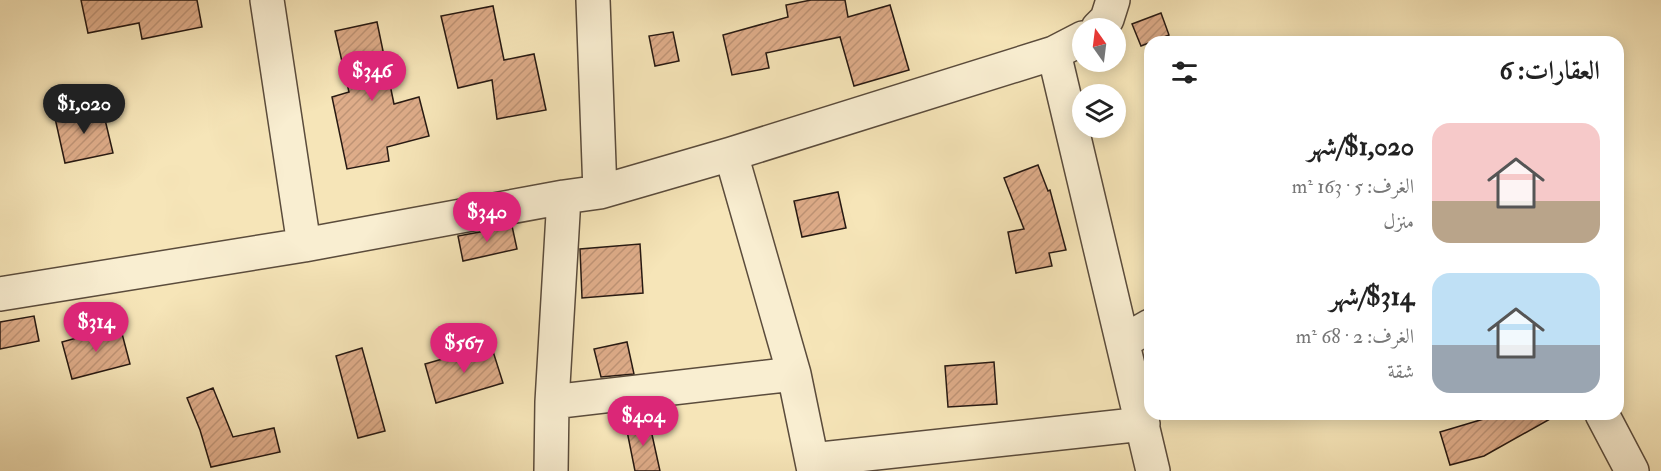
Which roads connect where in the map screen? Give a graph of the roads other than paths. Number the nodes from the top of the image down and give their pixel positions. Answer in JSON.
{"nodes":[{"id":1,"x":267,"y":0,"type":"edge"},
{"id":2,"x":593,"y":0,"type":"edge"},
{"id":3,"x":1113,"y":0,"type":"edge"},
{"id":4,"x":1107,"y":18,"type":"edge"},
{"id":5,"x":1072,"y":44,"type":"edge"},
{"id":6,"x":1054,"y":54,"type":"junction"},
{"id":7,"x":731,"y":154,"type":"junction"},
{"id":8,"x":600,"y":192,"type":"junction"},
{"id":9,"x":564,"y":197,"type":"junction"},
{"id":10,"x":304,"y":245,"type":"junction"},
{"id":11,"x":0,"y":294,"type":"edge"},
{"id":12,"x":1137,"y":333,"type":"edge"},
{"id":13,"x":794,"y":374,"type":"junction"},
{"id":14,"x":552,"y":402,"type":"junction"},
{"id":15,"x":1605,"y":420,"type":"edge"},
{"id":16,"x":1143,"y":424,"type":"junction"},
{"id":17,"x":813,"y":466,"type":"edge"},
{"id":18,"x":551,"y":471,"type":"edge"},
{"id":19,"x":1153,"y":471,"type":"edge"},
{"id":20,"x":1632,"y":471,"type":"edge"}],
"edges":[{"from":1,"to":10,"type":"street"},
{"from":2,"to":8,"type":"street"},
{"from":3,"to":4,"type":"street"},
{"from":5,"to":6,"type":"street"},
{"from":6,"to":7,"type":"street"},
{"from":6,"to":12,"type":"street"},
{"from":7,"to":8,"type":"street"},
{"from":7,"to":13,"type":"street"},
{"from":8,"to":9,"type":"street"},
{"from":9,"to":10,"type":"street"},
{"from":9,"to":14,"type":"street"},
{"from":10,"to":11,"type":"street"},
{"from":12,"to":16,"type":"street"},
{"from":13,"to":14,"type":"street"},
{"from":13,"to":17,"type":"street"},
{"from":14,"to":18,"type":"street"},
{"from":15,"to":20,"type":"street"},
{"from":16,"to":17,"type":"street"},
{"from":16,"to":19,"type":"street"}]}
